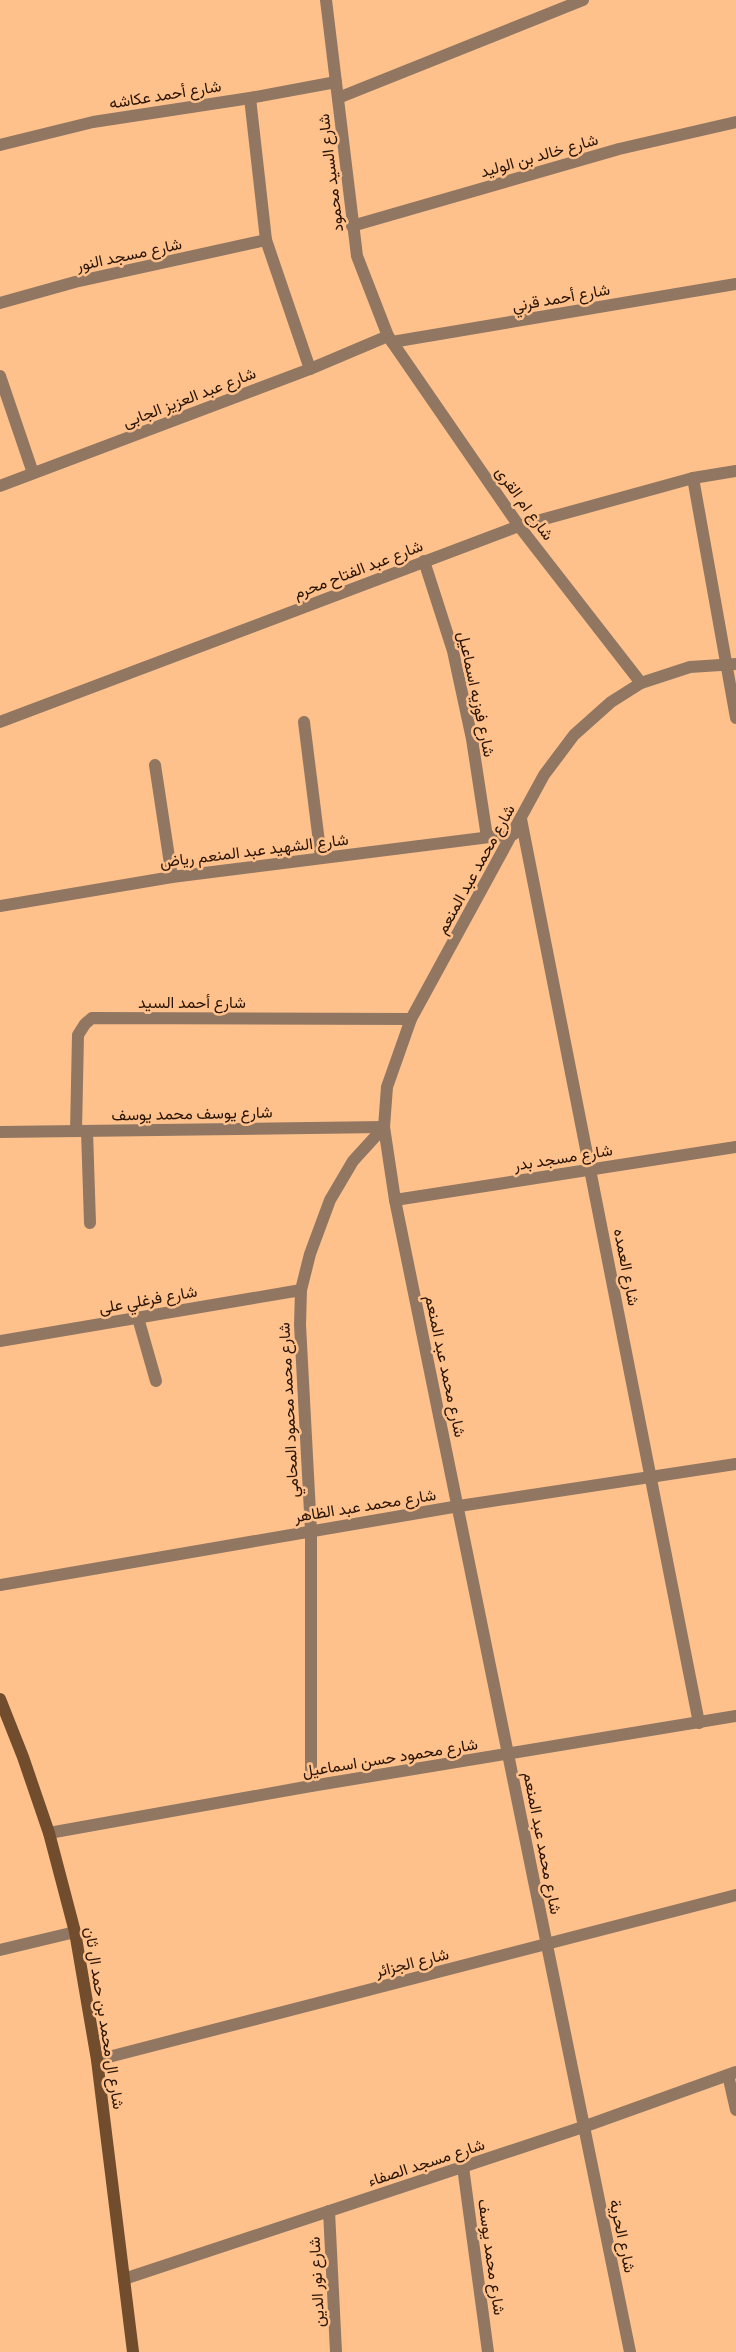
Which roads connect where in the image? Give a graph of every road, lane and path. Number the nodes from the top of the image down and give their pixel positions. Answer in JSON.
{"nodes":[{"id":1,"x":326,"y":0,"type":"edge"},
{"id":2,"x":583,"y":0,"type":"edge"},
{"id":3,"x":336,"y":82,"type":"junction"},
{"id":4,"x":250,"y":98,"type":"junction"},
{"id":5,"x":338,"y":98,"type":"junction"},
{"id":6,"x":736,"y":122,"type":"edge"},
{"id":7,"x":0,"y":145,"type":"edge"},
{"id":8,"x":352,"y":226,"type":"junction"},
{"id":9,"x":266,"y":240,"type":"junction"},
{"id":10,"x":736,"y":285,"type":"edge"},
{"id":11,"x":0,"y":303,"type":"edge"},
{"id":12,"x":390,"y":339,"type":"junction"},
{"id":13,"x":310,"y":369,"type":"junction"},
{"id":14,"x":0,"y":376,"type":"edge"},
{"id":15,"x":736,"y":471,"type":"edge"},
{"id":16,"x":33,"y":473,"type":"junction"},
{"id":17,"x":693,"y":478,"type":"junction"},
{"id":18,"x":0,"y":486,"type":"edge"},
{"id":19,"x":519,"y":526,"type":"junction"},
{"id":20,"x":424,"y":561,"type":"junction"},
{"id":21,"x":731,"y":663,"type":"edge"},
{"id":22,"x":641,"y":683,"type":"junction"},
{"id":23,"x":736,"y":718,"type":"edge"},
{"id":24,"x":0,"y":722,"type":"edge"},
{"id":25,"x":304,"y":722,"type":"dead end"},
{"id":26,"x":155,"y":765,"type":"dead end"},
{"id":27,"x":521,"y":819,"type":"junction"},
{"id":28,"x":514,"y":834,"type":"junction"},
{"id":29,"x":487,"y":837,"type":"junction"},
{"id":30,"x":321,"y":858,"type":"junction"},
{"id":31,"x":172,"y":877,"type":"junction"},
{"id":32,"x":0,"y":906,"type":"edge"},
{"id":33,"x":411,"y":1019,"type":"junction"},
{"id":34,"x":384,"y":1127,"type":"junction"},
{"id":35,"x":82,"y":1131,"type":"junction"},
{"id":36,"x":0,"y":1132,"type":"edge"},
{"id":37,"x":736,"y":1147,"type":"edge"},
{"id":38,"x":590,"y":1170,"type":"junction"},
{"id":39,"x":395,"y":1200,"type":"junction"},
{"id":40,"x":90,"y":1223,"type":"dead end"},
{"id":41,"x":301,"y":1290,"type":"junction"},
{"id":42,"x":138,"y":1318,"type":"junction"},
{"id":43,"x":0,"y":1341,"type":"edge"},
{"id":44,"x":156,"y":1381,"type":"dead end"},
{"id":45,"x":736,"y":1464,"type":"edge"},
{"id":46,"x":651,"y":1477,"type":"junction"},
{"id":47,"x":459,"y":1506,"type":"junction"},
{"id":48,"x":311,"y":1531,"type":"junction"},
{"id":49,"x":0,"y":1585,"type":"edge"},
{"id":50,"x":0,"y":1699,"type":"edge"},
{"id":51,"x":736,"y":1716,"type":"edge"},
{"id":52,"x":699,"y":1722,"type":"junction"},
{"id":53,"x":509,"y":1755,"type":"junction"},
{"id":54,"x":311,"y":1786,"type":"junction"},
{"id":55,"x":49,"y":1833,"type":"junction"},
{"id":56,"x":736,"y":1895,"type":"edge"},
{"id":57,"x":75,"y":1932,"type":"junction"},
{"id":58,"x":546,"y":1944,"type":"junction"},
{"id":59,"x":0,"y":1950,"type":"edge"},
{"id":60,"x":97,"y":2060,"type":"junction"},
{"id":61,"x":732,"y":2074,"type":"edge"},
{"id":62,"x":736,"y":2110,"type":"edge"},
{"id":63,"x":583,"y":2127,"type":"junction"},
{"id":64,"x":463,"y":2167,"type":"junction"},
{"id":65,"x":329,"y":2211,"type":"junction"},
{"id":66,"x":124,"y":2279,"type":"junction"},
{"id":67,"x":133,"y":2352,"type":"edge"},
{"id":68,"x":336,"y":2352,"type":"edge"},
{"id":69,"x":488,"y":2352,"type":"edge"},
{"id":70,"x":630,"y":2352,"type":"edge"}],
"edges":[{"from":1,"to":3,"type":"street","name":"شارع السيد محمود"},
{"from":2,"to":5,"type":"street"},
{"from":3,"to":4,"type":"street","name":"شارع أحمد عكاشه"},
{"from":3,"to":5,"type":"street","name":"شارع السيد محمود"},
{"from":4,"to":7,"type":"street","name":"شارع أحمد عكاشه"},
{"from":4,"to":9,"type":"street"},
{"from":5,"to":8,"type":"street","name":"شارع السيد محمود"},
{"from":6,"to":8,"type":"street","name":"شارع خالد بن الوليد"},
{"from":8,"to":12,"type":"street","name":"شارع السيد محمود"},
{"from":9,"to":11,"type":"street","name":"شارع مسجد النور"},
{"from":9,"to":13,"type":"street"},
{"from":10,"to":12,"type":"street","name":"شارع أحمد قرني"},
{"from":12,"to":13,"type":"street","name":"شارع عبد العزيز الجابى"},
{"from":12,"to":19,"type":"street","name":"شارع ام القرى"},
{"from":13,"to":16,"type":"street","name":"شارع عبد العزيز الجابى"},
{"from":14,"to":16,"type":"street"},
{"from":15,"to":17,"type":"street","name":"شارع عبد الفتاح محرم"},
{"from":16,"to":18,"type":"street","name":"شارع عبد العزيز الجابى"},
{"from":17,"to":19,"type":"street","name":"شارع عبد الفتاح محرم"},
{"from":17,"to":21,"type":"street"},
{"from":19,"to":20,"type":"street","name":"شارع عبد الفتاح محرم"},
{"from":19,"to":22,"type":"street","name":"شارع ام القرى"},
{"from":20,"to":24,"type":"street","name":"شارع عبد الفتاح محرم"},
{"from":20,"to":29,"type":"street","name":"شارع فوزيه اسماعيل"},
{"from":21,"to":22,"type":"street","name":"شارع محمد عبد المنعم"},
{"from":21,"to":23,"type":"street"},
{"from":22,"to":27,"type":"street","name":"شارع محمد عبد المنعم"},
{"from":25,"to":30,"type":"street"},
{"from":26,"to":31,"type":"street"},
{"from":27,"to":28,"type":"street","name":"شارع محمد عبد المنعم"},
{"from":27,"to":38,"type":"street","name":"شارع العمده"},
{"from":28,"to":29,"type":"street","name":"شارع الشهيد عبد المنعم رياض"},
{"from":28,"to":33,"type":"street","name":"شارع محمد عبد المنعم"},
{"from":29,"to":30,"type":"street","name":"شارع الشهيد عبد المنعم رياض"},
{"from":30,"to":31,"type":"street","name":"شارع الشهيد عبد المنعم رياض"},
{"from":31,"to":32,"type":"street","name":"شارع الشهيد عبد المنعم رياض"},
{"from":33,"to":34,"type":"street","name":"شارع محمد عبد المنعم"},
{"from":33,"to":35,"type":"street","name":"شارع أحمد السيد"},
{"from":34,"to":35,"type":"street","name":"شارع يوسف محمد يوسف"},
{"from":34,"to":39,"type":"street","name":"شارع محمد عبد المنعم"},
{"from":34,"to":41,"type":"street","name":"شارع محمد محمود المحامي"},
{"from":35,"to":36,"type":"street","name":"شارع يوسف محمد يوسف"},
{"from":35,"to":40,"type":"street"},
{"from":37,"to":38,"type":"street","name":"شارع مسجد بدر"},
{"from":38,"to":39,"type":"street","name":"شارع مسجد بدر"},
{"from":38,"to":46,"type":"street","name":"شارع العمده"},
{"from":39,"to":47,"type":"street","name":"شارع محمد عبد المنعم"},
{"from":41,"to":42,"type":"street","name":"شارع فرغلي على"},
{"from":41,"to":48,"type":"street","name":"شارع محمد محمود المحامي"},
{"from":42,"to":43,"type":"street","name":"شارع فرغلي على"},
{"from":42,"to":44,"type":"street"},
{"from":45,"to":46,"type":"street","name":"شارع محمد عبد الظاهر"},
{"from":46,"to":47,"type":"street","name":"شارع محمد عبد الظاهر"},
{"from":46,"to":52,"type":"street","name":"شارع العمده"},
{"from":47,"to":48,"type":"street","name":"شارع محمد عبد الظاهر"},
{"from":47,"to":53,"type":"street","name":"شارع محمد عبد المنعم"},
{"from":48,"to":49,"type":"street","name":"شارع محمد عبد الظاهر"},
{"from":48,"to":54,"type":"street","name":"شارع محمد محمود المحامي"},
{"from":50,"to":55,"type":"street","name":"شارع ال محمد بن حمد ال ثان"},
{"from":51,"to":52,"type":"street","name":"شارع محمود حسن اسماعيل"},
{"from":52,"to":53,"type":"street","name":"شارع محمود حسن اسماعيل"},
{"from":53,"to":54,"type":"street","name":"شارع محمود حسن اسماعيل"},
{"from":53,"to":58,"type":"street","name":"شارع محمد عبد المنعم"},
{"from":54,"to":55,"type":"street","name":"شارع محمود حسن اسماعيل"},
{"from":55,"to":57,"type":"street","name":"شارع ال محمد بن حمد ال ثان"},
{"from":56,"to":58,"type":"street","name":"شارع الجزائر"},
{"from":57,"to":59,"type":"street"},
{"from":57,"to":60,"type":"street","name":"شارع ال محمد بن حمد ال ثان"},
{"from":58,"to":60,"type":"street","name":"شارع الجزائر"},
{"from":58,"to":63,"type":"street","name":"شارع محمد عبد المنعم"},
{"from":60,"to":66,"type":"street","name":"شارع ال محمد بن حمد ال ثان"},
{"from":61,"to":62,"type":"street"},
{"from":61,"to":63,"type":"street","name":"شارع مسجد الصفاء"},
{"from":63,"to":64,"type":"street","name":"شارع مسجد الصفاء"},
{"from":63,"to":70,"type":"street","name":"شارع الحرية"},
{"from":64,"to":65,"type":"street","name":"شارع مسجد الصفاء"},
{"from":64,"to":69,"type":"street","name":"شارع محمد يوسف"},
{"from":65,"to":66,"type":"street","name":"شارع مسجد الصفاء"},
{"from":65,"to":68,"type":"street","name":"شارع نور الدين"},
{"from":66,"to":67,"type":"street","name":"شارع ال محمد بن حمد ال ثان"}]}
